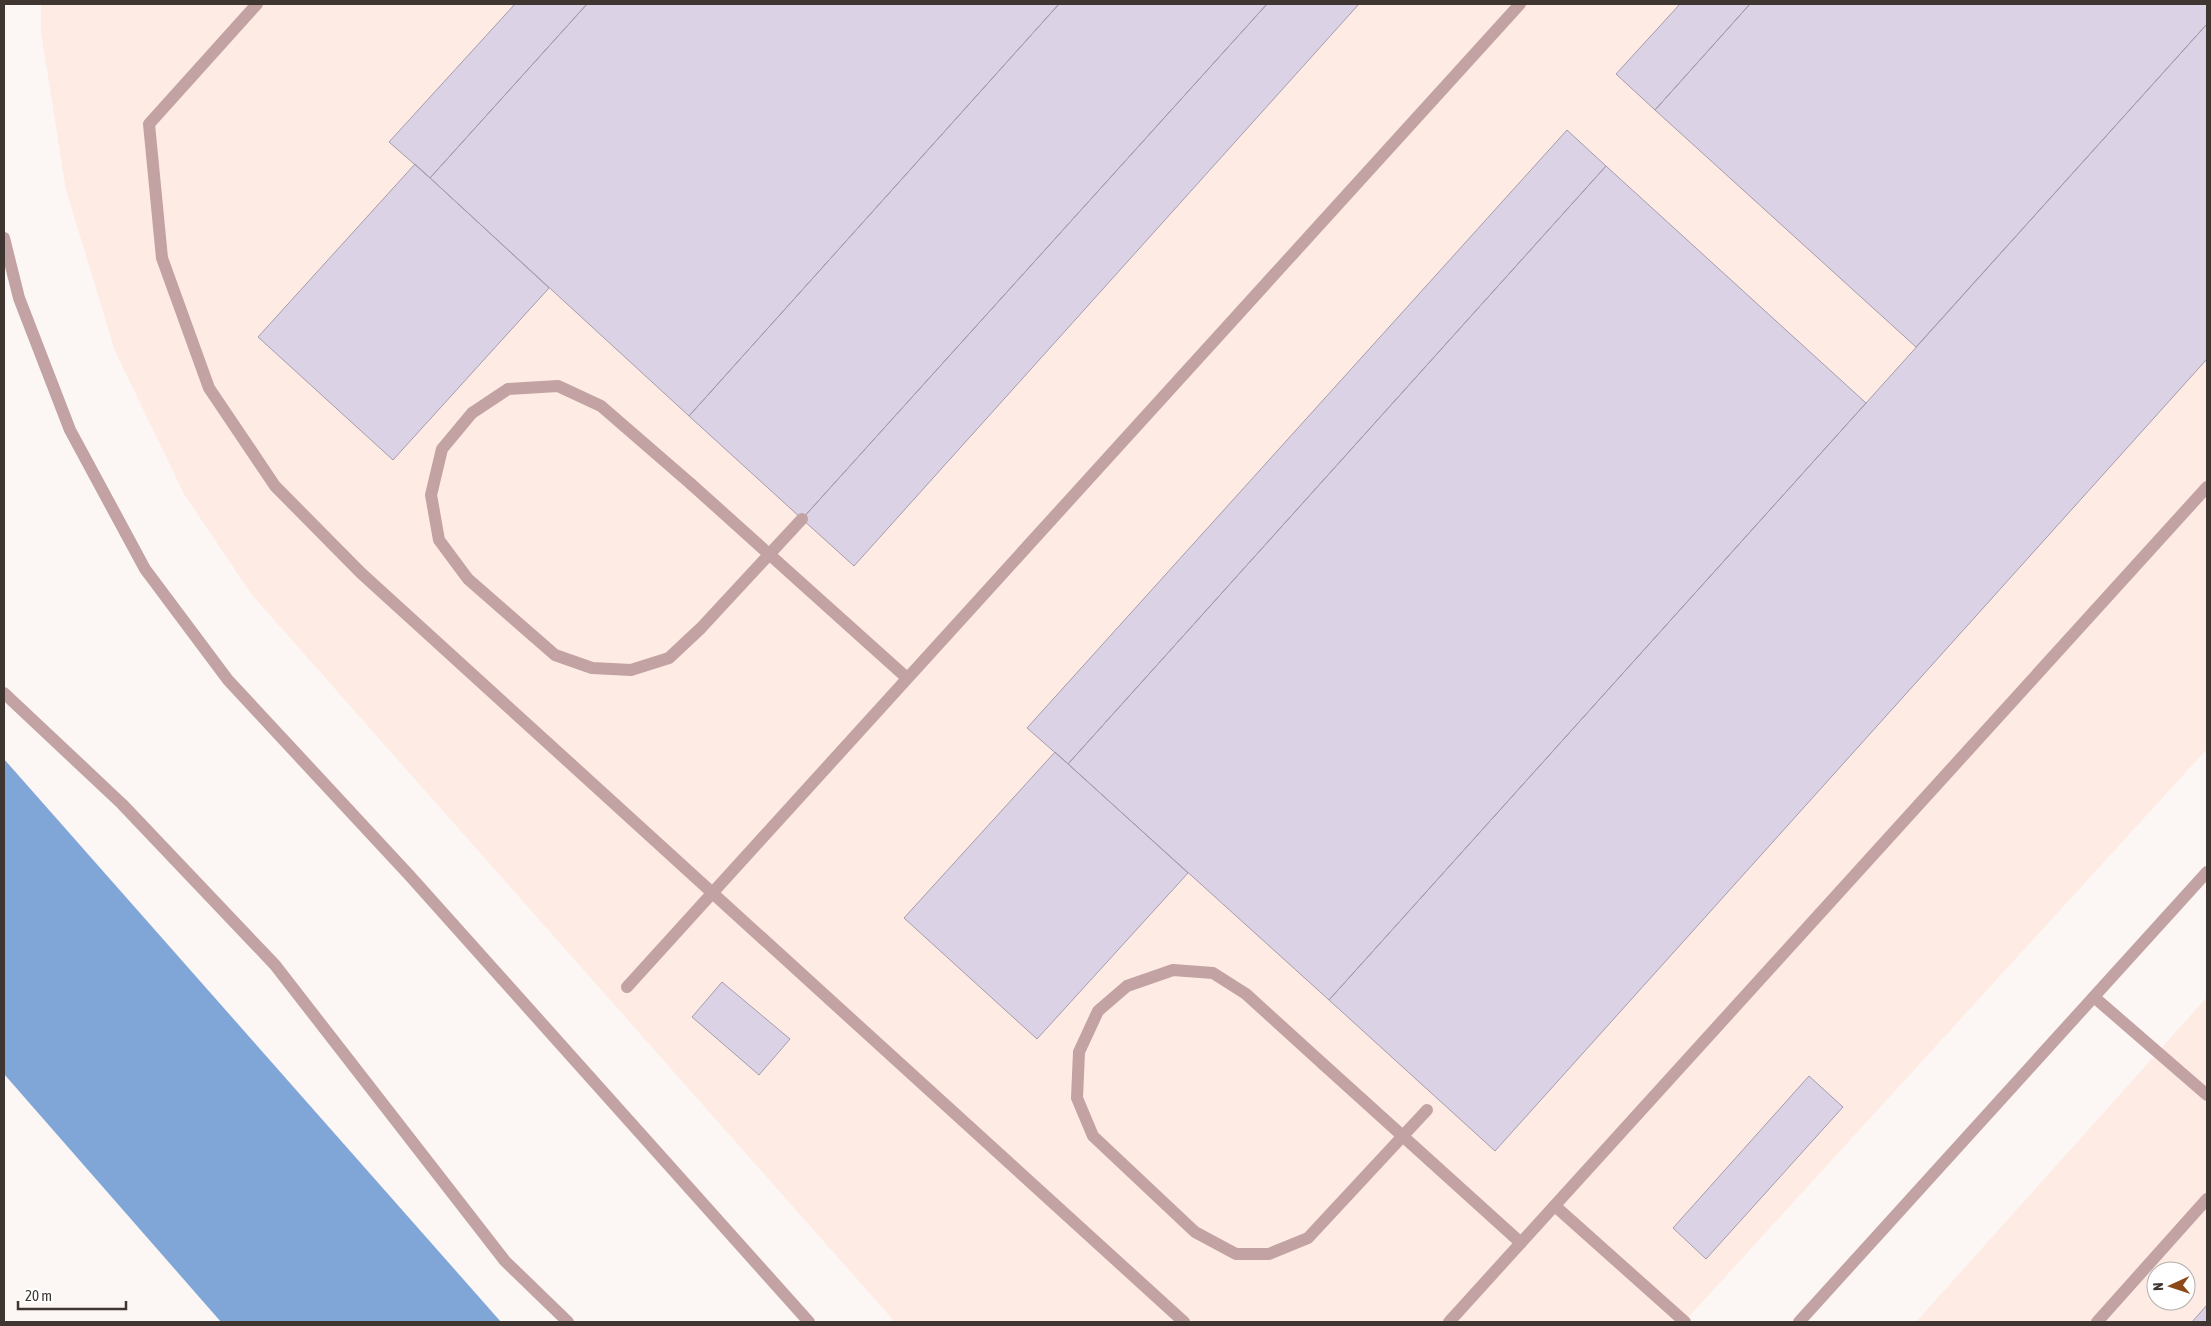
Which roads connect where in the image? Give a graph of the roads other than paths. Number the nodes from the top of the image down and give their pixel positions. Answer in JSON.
{"nodes":[{"id":1,"x":257,"y":4,"type":"edge"},
{"id":2,"x":1520,"y":4,"type":"edge"},
{"id":3,"x":4,"y":238,"type":"edge"},
{"id":4,"x":2207,"y":487,"type":"edge"},
{"id":5,"x":802,"y":519,"type":"dead end"},
{"id":6,"x":907,"y":678,"type":"junction"},
{"id":7,"x":4,"y":693,"type":"edge"},
{"id":8,"x":2207,"y":872,"type":"edge"},
{"id":9,"x":712,"y":892,"type":"junction"},
{"id":10,"x":627,"y":986,"type":"dead end"},
{"id":11,"x":2094,"y":997,"type":"junction"},
{"id":12,"x":2207,"y":1095,"type":"edge"},
{"id":13,"x":1427,"y":1110,"type":"dead end"},
{"id":14,"x":2207,"y":1199,"type":"edge"},
{"id":15,"x":1554,"y":1206,"type":"junction"},
{"id":16,"x":1521,"y":1244,"type":"junction"},
{"id":17,"x":568,"y":1322,"type":"edge"},
{"id":18,"x":809,"y":1322,"type":"edge"},
{"id":19,"x":1184,"y":1322,"type":"edge"},
{"id":20,"x":1449,"y":1322,"type":"edge"},
{"id":21,"x":1685,"y":1322,"type":"edge"},
{"id":22,"x":1799,"y":1322,"type":"edge"},
{"id":23,"x":2097,"y":1322,"type":"edge"}],
"edges":[{"from":1,"to":9,"type":"street"},
{"from":2,"to":6,"type":"street"},
{"from":3,"to":18,"type":"street"},
{"from":4,"to":15,"type":"street"},
{"from":5,"to":6,"type":"street","bridge":true},
{"from":6,"to":9,"type":"street"},
{"from":7,"to":17,"type":"street"},
{"from":8,"to":11,"type":"street"},
{"from":9,"to":10,"type":"street"},
{"from":9,"to":19,"type":"street"},
{"from":11,"to":12,"type":"street"},
{"from":11,"to":22,"type":"street"},
{"from":13,"to":16,"type":"street","bridge":true},
{"from":14,"to":23,"type":"street"},
{"from":15,"to":16,"type":"street"},
{"from":15,"to":21,"type":"street"},
{"from":16,"to":20,"type":"street"}]}
